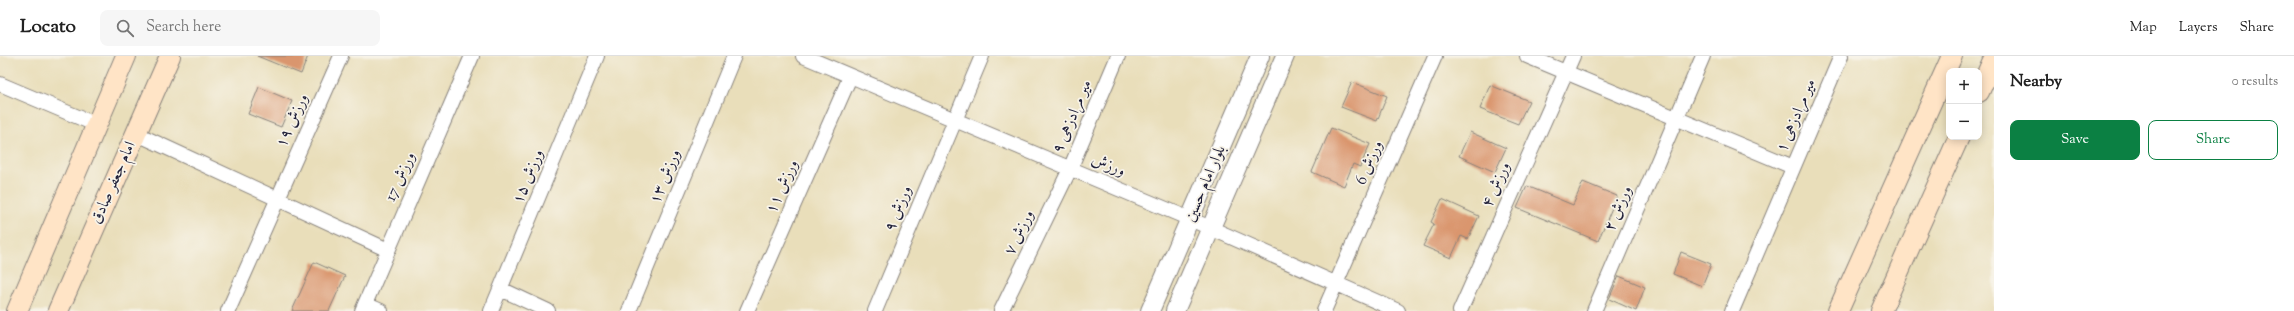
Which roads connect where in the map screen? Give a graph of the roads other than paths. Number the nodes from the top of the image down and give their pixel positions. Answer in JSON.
{"nodes":[{"id":1,"x":126,"y":56,"type":"edge"},
{"id":2,"x":170,"y":56,"type":"edge"},
{"id":3,"x":341,"y":56,"type":"edge"},
{"id":4,"x":472,"y":56,"type":"edge"},
{"id":5,"x":597,"y":56,"type":"edge"},
{"id":6,"x":734,"y":56,"type":"edge"},
{"id":7,"x":803,"y":56,"type":"edge"},
{"id":8,"x":982,"y":56,"type":"edge"},
{"id":9,"x":1118,"y":56,"type":"edge"},
{"id":10,"x":1260,"y":56,"type":"edge"},
{"id":11,"x":1285,"y":56,"type":"edge"},
{"id":12,"x":1435,"y":56,"type":"edge"},
{"id":13,"x":1527,"y":56,"type":"edge"},
{"id":14,"x":1573,"y":56,"type":"edge"},
{"id":15,"x":1703,"y":56,"type":"edge"},
{"id":16,"x":1841,"y":56,"type":"edge"},
{"id":17,"x":1952,"y":56,"type":"edge"},
{"id":18,"x":1994,"y":58,"type":"edge"},
{"id":19,"x":1566,"y":73,"type":"junction"},
{"id":20,"x":850,"y":77,"type":"junction"},
{"id":21,"x":0,"y":84,"type":"edge"},
{"id":22,"x":1982,"y":85,"type":"edge"},
{"id":23,"x":1676,"y":119,"type":"junction"},
{"id":24,"x":954,"y":120,"type":"junction"},
{"id":25,"x":97,"y":125,"type":"junction"},
{"id":26,"x":136,"y":133,"type":"junction"},
{"id":27,"x":1958,"y":140,"type":"edge"},
{"id":28,"x":1793,"y":167,"type":"junction"},
{"id":29,"x":1070,"y":169,"type":"junction"},
{"id":30,"x":277,"y":199,"type":"junction"},
{"id":31,"x":1190,"y":219,"type":"junction"},
{"id":32,"x":1211,"y":228,"type":"junction"},
{"id":33,"x":388,"y":250,"type":"junction"},
{"id":34,"x":1336,"y":284,"type":"junction"},
{"id":35,"x":501,"y":289,"type":"junction"},
{"id":36,"x":364,"y":308,"type":"edge"},
{"id":37,"x":17,"y":311,"type":"edge"},
{"id":38,"x":58,"y":311,"type":"edge"},
{"id":39,"x":228,"y":311,"type":"edge"},
{"id":40,"x":381,"y":311,"type":"edge"},
{"id":41,"x":491,"y":311,"type":"edge"},
{"id":42,"x":548,"y":311,"type":"edge"},
{"id":43,"x":628,"y":311,"type":"edge"},
{"id":44,"x":747,"y":311,"type":"edge"},
{"id":45,"x":875,"y":311,"type":"edge"},
{"id":46,"x":1001,"y":311,"type":"edge"},
{"id":47,"x":1150,"y":311,"type":"edge"},
{"id":48,"x":1175,"y":311,"type":"edge"},
{"id":49,"x":1324,"y":311,"type":"edge"},
{"id":50,"x":1398,"y":311,"type":"edge"},
{"id":51,"x":1460,"y":311,"type":"edge"},
{"id":52,"x":1594,"y":311,"type":"edge"},
{"id":53,"x":1732,"y":311,"type":"edge"},
{"id":54,"x":1838,"y":311,"type":"edge"},
{"id":55,"x":1881,"y":311,"type":"edge"}],
"edges":[{"from":1,"to":25,"type":"main road"},
{"from":2,"to":26,"type":"main road","name":"امام جعفر صادق"},
{"from":3,"to":30,"type":"street","name":"ورزش ۱۹"},
{"from":4,"to":33,"type":"street","name":"ورزش 17"},
{"from":5,"to":35,"type":"street","name":"ورزش ۱۵"},
{"from":6,"to":43,"type":"street","name":"ورزش ۱۳"},
{"from":7,"to":20,"type":"street","name":"ورزش"},
{"from":8,"to":24,"type":"street","name":"ورزش ۹"},
{"from":9,"to":29,"type":"street","name":"میر مرادزهی ۹"},
{"from":10,"to":31,"type":"street","name":"بلوار امام حسین"},
{"from":11,"to":32,"type":"street","name":"بلوار امام حسین"},
{"from":12,"to":34,"type":"street","name":"ورزش 6"},
{"from":13,"to":19,"type":"street"},
{"from":14,"to":19,"type":"street","name":"ورزش ۴"},
{"from":15,"to":23,"type":"street","name":"ورزش ۲"},
{"from":16,"to":28,"type":"street","name":"میر مرادزهی ۱"},
{"from":17,"to":54,"type":"main road"},
{"from":18,"to":22,"type":"main road"},
{"from":19,"to":23,"type":"street"},
{"from":19,"to":51,"type":"street","name":"ورزش ۴"},
{"from":20,"to":24,"type":"street","name":"ورزش"},
{"from":20,"to":44,"type":"street","name":"ورزش ۱۱"},
{"from":21,"to":25,"type":"street"},
{"from":23,"to":28,"type":"street"},
{"from":23,"to":52,"type":"street","name":"ورزش ۲"},
{"from":24,"to":29,"type":"street","name":"ورزش"},
{"from":24,"to":45,"type":"street","name":"ورزش ۹"},
{"from":25,"to":37,"type":"main road"},
{"from":26,"to":30,"type":"street"},
{"from":26,"to":38,"type":"main road","name":"امام جعفر صادق"},
{"from":27,"to":55,"type":"main road"},
{"from":28,"to":53,"type":"street","name":"میر مرادزهی ۱"},
{"from":29,"to":31,"type":"street","name":"ورزش"},
{"from":29,"to":46,"type":"street","name":"ورزش ۷"},
{"from":30,"to":33,"type":"street"},
{"from":30,"to":39,"type":"street","name":"ورزش ۱۹"},
{"from":31,"to":32,"type":"street","name":"ورزش"},
{"from":31,"to":47,"type":"street","name":"بلوار امام حسین"},
{"from":32,"to":34,"type":"street","name":"ورزش"},
{"from":32,"to":48,"type":"street","name":"بلوار امام حسین"},
{"from":33,"to":36,"type":"street","name":"ورزش 17"},
{"from":34,"to":49,"type":"street","name":"ورزش 6"},
{"from":34,"to":50,"type":"street","name":"ورزش"},
{"from":35,"to":41,"type":"street","name":"ورزش ۱۵"},
{"from":35,"to":42,"type":"street"},
{"from":36,"to":40,"type":"street"}]}
